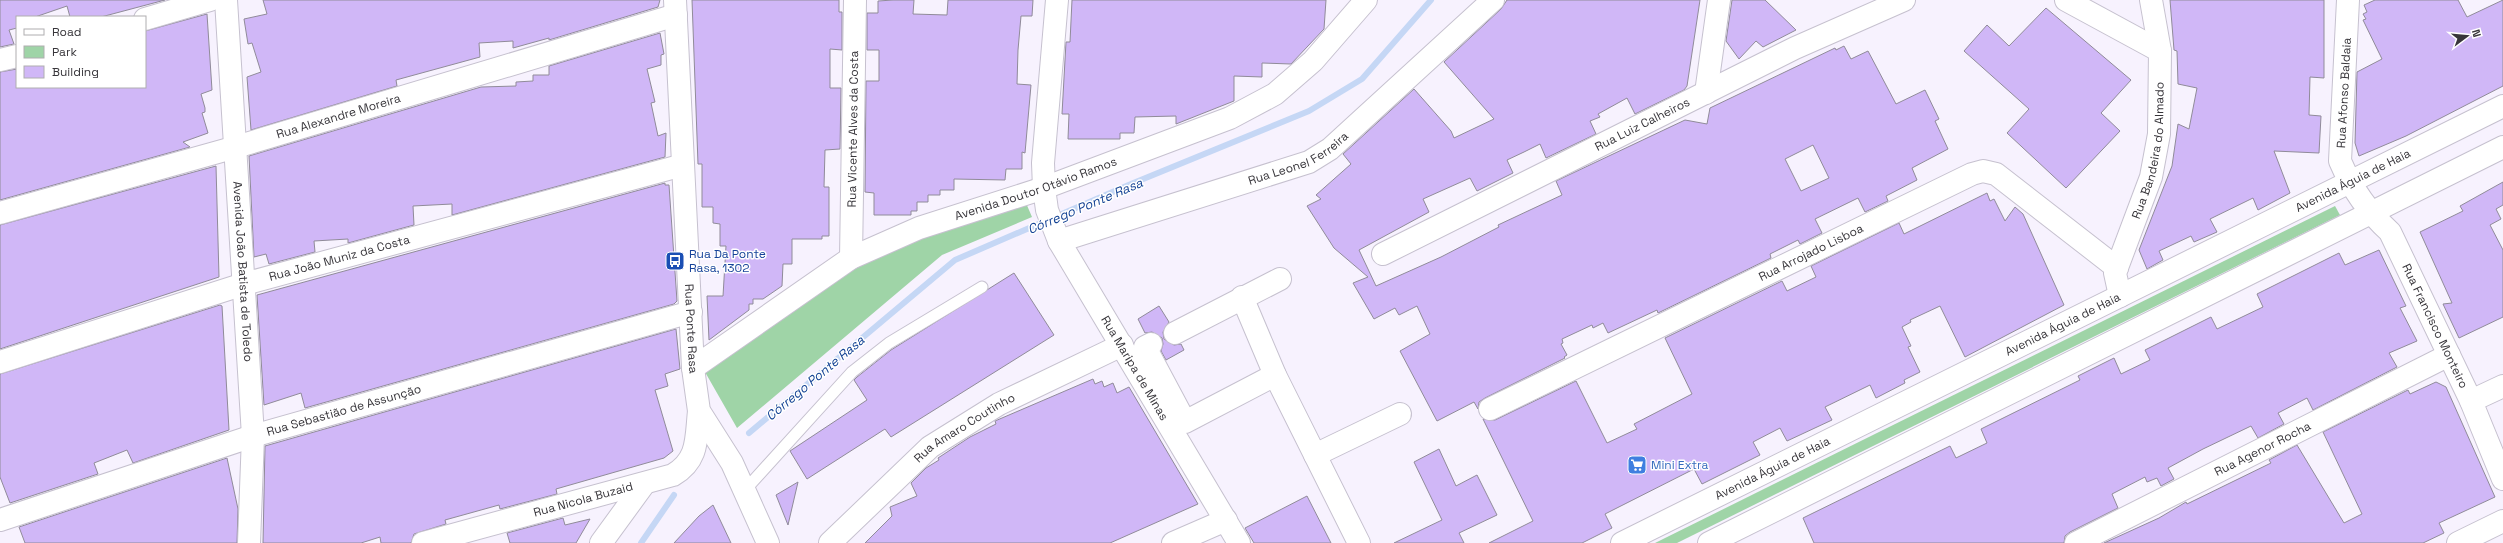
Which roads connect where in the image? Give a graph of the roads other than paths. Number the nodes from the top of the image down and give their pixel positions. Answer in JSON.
{"nodes":[{"id":1,"x":210,"y":0,"type":"edge"},
{"id":2,"x":226,"y":0,"type":"edge"},
{"id":3,"x":855,"y":0,"type":"edge"},
{"id":4,"x":1057,"y":0,"type":"edge"},
{"id":5,"x":1366,"y":0,"type":"edge"},
{"id":6,"x":1493,"y":0,"type":"edge"},
{"id":7,"x":1719,"y":0,"type":"edge"},
{"id":8,"x":1904,"y":0,"type":"edge"},
{"id":9,"x":2066,"y":0,"type":"edge"},
{"id":10,"x":2151,"y":0,"type":"edge"},
{"id":11,"x":2348,"y":0,"type":"edge"},
{"id":12,"x":675,"y":8,"type":"edge"},
{"id":13,"x":146,"y":19,"type":"edge"},
{"id":14,"x":2160,"y":51,"type":"junction"},
{"id":15,"x":16,"y":56,"type":"edge"},
{"id":16,"x":0,"y":60,"type":"edge"},
{"id":17,"x":1706,"y":93,"type":"junction"},
{"id":18,"x":2503,"y":106,"type":"edge"},
{"id":19,"x":236,"y":147,"type":"junction"},
{"id":20,"x":2503,"y":147,"type":"edge"},
{"id":21,"x":683,"y":165,"type":"junction"},
{"id":22,"x":2350,"y":183,"type":"junction"},
{"id":23,"x":1044,"y":192,"type":"junction"},
{"id":24,"x":0,"y":213,"type":"edge"},
{"id":25,"x":2371,"y":214,"type":"junction"},
{"id":26,"x":1058,"y":239,"type":"junction"},
{"id":27,"x":1383,"y":254,"type":"dead end"},
{"id":28,"x":851,"y":258,"type":"junction"},
{"id":29,"x":2117,"y":268,"type":"junction"},
{"id":30,"x":1280,"y":279,"type":"dead end"},
{"id":31,"x":244,"y":284,"type":"junction"},
{"id":32,"x":982,"y":286,"type":"dead end"},
{"id":33,"x":2120,"y":296,"type":"junction"},
{"id":34,"x":1242,"y":297,"type":"junction"},
{"id":35,"x":691,"y":312,"type":"junction"},
{"id":36,"x":1175,"y":333,"type":"dead end"},
{"id":37,"x":1151,"y":344,"type":"dead end"},
{"id":38,"x":1122,"y":345,"type":"junction"},
{"id":39,"x":2449,"y":355,"type":"junction"},
{"id":40,"x":0,"y":362,"type":"edge"},
{"id":41,"x":693,"y":368,"type":"junction"},
{"id":42,"x":1275,"y":375,"type":"junction"},
{"id":43,"x":2503,"y":386,"type":"edge"},
{"id":44,"x":2471,"y":401,"type":"junction"},
{"id":45,"x":1490,"y":409,"type":"dead end"},
{"id":46,"x":699,"y":411,"type":"junction"},
{"id":47,"x":1400,"y":414,"type":"dead end"},
{"id":48,"x":253,"y":436,"type":"junction"},
{"id":49,"x":1315,"y":455,"type":"junction"},
{"id":50,"x":2503,"y":479,"type":"edge"},
{"id":51,"x":644,"y":484,"type":"junction"},
{"id":52,"x":743,"y":486,"type":"junction"},
{"id":53,"x":0,"y":520,"type":"edge"},
{"id":54,"x":1226,"y":520,"type":"junction"},
{"id":55,"x":2503,"y":520,"type":"edge"},
{"id":56,"x":249,"y":543,"type":"edge"},
{"id":57,"x":423,"y":543,"type":"edge"},
{"id":58,"x":601,"y":543,"type":"edge"},
{"id":59,"x":768,"y":543,"type":"edge"},
{"id":60,"x":830,"y":543,"type":"edge"},
{"id":61,"x":1173,"y":543,"type":"edge"},
{"id":62,"x":1239,"y":543,"type":"edge"},
{"id":63,"x":1359,"y":543,"type":"edge"},
{"id":64,"x":1622,"y":543,"type":"edge"},
{"id":65,"x":1709,"y":543,"type":"edge"},
{"id":66,"x":2076,"y":543,"type":"edge"},
{"id":67,"x":2458,"y":543,"type":"edge"}],
"edges":[{"from":1,"to":13,"type":"street"},
{"from":2,"to":19,"type":"street","name":"Avenida João Batista de Toledo"},
{"from":3,"to":28,"type":"street","name":"Rua Vicente Alves da Costa"},
{"from":4,"to":23,"type":"street","name":"Rua Maripa de Minas"},
{"from":5,"to":23,"type":"street","name":"Avenida Doutor Otávio Ramos"},
{"from":6,"to":26,"type":"street","name":"Rua Leonel Ferreira"},
{"from":7,"to":17,"type":"street"},
{"from":8,"to":17,"type":"street","name":"Rua Luiz Calheiros"},
{"from":9,"to":14,"type":"street"},
{"from":10,"to":14,"type":"street","name":"Rua Bandeira do Almado"},
{"from":11,"to":22,"type":"street","name":"Rua Afonso Baldaia"},
{"from":12,"to":19,"type":"street","name":"Rua Alexandre Moreira"},
{"from":12,"to":21,"type":"street","name":"Rua Ponte Rasa"},
{"from":14,"to":29,"type":"street","name":"Rua Bandeira do Almado"},
{"from":15,"to":16,"type":"street"},
{"from":17,"to":27,"type":"street","name":"Rua Luiz Calheiros"},
{"from":18,"to":22,"type":"street","name":"Avenida Águia de Haia"},
{"from":19,"to":24,"type":"street","name":"Rua Alexandre Moreira"},
{"from":19,"to":31,"type":"street","name":"Avenida João Batista de Toledo"},
{"from":20,"to":25,"type":"street"},
{"from":21,"to":31,"type":"street","name":"Rua João Muniz da Costa"},
{"from":21,"to":35,"type":"street","name":"Rua Ponte Rasa"},
{"from":22,"to":25,"type":"street","name":"Rua Francisco Monteiro"},
{"from":22,"to":33,"type":"street","name":"Avenida Águia de Haia"},
{"from":23,"to":26,"type":"street","name":"Rua Maripa de Minas"},
{"from":23,"to":28,"type":"street","name":"Avenida Doutor Otávio Ramos"},
{"from":25,"to":39,"type":"street","name":"Rua Francisco Monteiro"},
{"from":25,"to":65,"type":"street"},
{"from":26,"to":38,"type":"street","name":"Rua Maripa de Minas"},
{"from":28,"to":41,"type":"street","name":"Avenida Doutor Otávio Ramos"},
{"from":29,"to":33,"type":"street","name":"Rua Bandeira do Almado"},
{"from":29,"to":45,"type":"street","name":"Rua Arrojado Lisboa"},
{"from":30,"to":34,"type":"street"},
{"from":31,"to":40,"type":"street","name":"Rua João Muniz da Costa"},
{"from":31,"to":48,"type":"street","name":"Avenida João Batista de Toledo"},
{"from":32,"to":52,"type":"lane"},
{"from":33,"to":64,"type":"street","name":"Avenida Águia de Haia"},
{"from":34,"to":36,"type":"street"},
{"from":34,"to":42,"type":"street"},
{"from":35,"to":41,"type":"street","name":"Rua Ponte Rasa"},
{"from":35,"to":48,"type":"street","name":"Rua Sebastião de Assunção"},
{"from":37,"to":42,"type":"street"},
{"from":38,"to":54,"type":"street","name":"Rua Maripa de Minas"},
{"from":38,"to":60,"type":"street","name":"Rua Amaro Coutinho"},
{"from":39,"to":44,"type":"street","name":"Rua Francisco Monteiro"},
{"from":39,"to":66,"type":"street","name":"Rua Agenor Rocha"},
{"from":41,"to":46,"type":"street","name":"Rua Ponte Rasa"},
{"from":42,"to":49,"type":"street"},
{"from":43,"to":44,"type":"street"},
{"from":44,"to":50,"type":"street","name":"Rua Francisco Monteiro"},
{"from":46,"to":51,"type":"street","name":"Rua Nicola Buzaid"},
{"from":46,"to":52,"type":"street","name":"Rua Ponte Rasa"},
{"from":47,"to":49,"type":"street"},
{"from":48,"to":53,"type":"street","name":"Rua Sebastião de Assunção"},
{"from":48,"to":56,"type":"street","name":"Avenida João Batista de Toledo"},
{"from":49,"to":63,"type":"street"},
{"from":51,"to":57,"type":"street","name":"Rua Nicola Buzaid"},
{"from":51,"to":58,"type":"street"},
{"from":52,"to":59,"type":"street","name":"Rua Ponte Rasa"},
{"from":54,"to":61,"type":"street"},
{"from":54,"to":62,"type":"street","name":"Rua Maripa de Minas"},
{"from":55,"to":67,"type":"street"}]}
